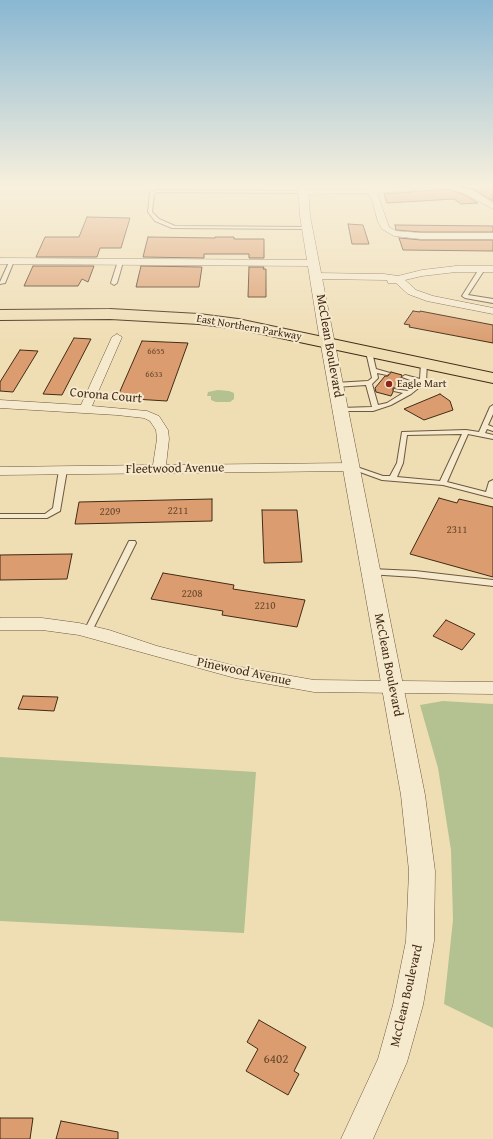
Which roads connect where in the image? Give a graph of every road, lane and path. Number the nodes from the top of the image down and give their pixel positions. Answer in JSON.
{"nodes":[{"id":1,"x":309,"y":238,"type":"edge"},
{"id":2,"x":0,"y":261,"type":"edge"},
{"id":3,"x":12,"y":262,"type":"junction"},
{"id":4,"x":120,"y":262,"type":"junction"},
{"id":5,"x":313,"y":263,"type":"junction"},
{"id":6,"x":482,"y":269,"type":"junction"},
{"id":7,"x":493,"y":269,"type":"edge"},
{"id":8,"x":317,"y":279,"type":"junction"},
{"id":9,"x":397,"y":279,"type":"junction"},
{"id":10,"x":2,"y":283,"type":"dead end"},
{"id":11,"x":114,"y":283,"type":"dead end"},
{"id":12,"x":493,"y":301,"type":"edge"},
{"id":13,"x":0,"y":304,"type":"edge"},
{"id":14,"x":493,"y":311,"type":"edge"},
{"id":15,"x":0,"y":315,"type":"edge"},
{"id":16,"x":326,"y":337,"type":"junction"},
{"id":17,"x":116,"y":338,"type":"dead end"},
{"id":18,"x":370,"y":352,"type":"junction"},
{"id":19,"x":424,"y":363,"type":"junction"},
{"id":20,"x":493,"y":365,"type":"edge"},
{"id":21,"x":374,"y":373,"type":"junction"},
{"id":22,"x":385,"y":376,"type":"dead end"},
{"id":23,"x":493,"y":378,"type":"edge"},
{"id":24,"x":423,"y":382,"type":"junction"},
{"id":25,"x":335,"y":384,"type":"junction"},
{"id":26,"x":372,"y":386,"type":"junction"},
{"id":27,"x":417,"y":387,"type":"junction"},
{"id":28,"x":409,"y":393,"type":"junction"},
{"id":29,"x":401,"y":397,"type":"junction"},
{"id":30,"x":0,"y":404,"type":"edge"},
{"id":31,"x":85,"y":408,"type":"junction"},
{"id":32,"x":375,"y":408,"type":"junction"},
{"id":33,"x":340,"y":410,"type":"junction"},
{"id":34,"x":492,"y":410,"type":"edge"},
{"id":35,"x":484,"y":426,"type":"junction"},
{"id":36,"x":493,"y":429,"type":"edge"},
{"id":37,"x":466,"y":432,"type":"junction"},
{"id":38,"x":481,"y":434,"type":"junction"},
{"id":39,"x":493,"y":437,"type":"edge"},
{"id":40,"x":351,"y":467,"type":"junction"},
{"id":41,"x":63,"y":470,"type":"junction"},
{"id":42,"x":159,"y":470,"type":"junction"},
{"id":43,"x":0,"y":471,"type":"edge"},
{"id":44,"x":392,"y":479,"type":"junction"},
{"id":45,"x":493,"y":482,"type":"edge"},
{"id":46,"x":443,"y":483,"type":"junction"},
{"id":47,"x":491,"y":495,"type":"edge"},
{"id":48,"x":0,"y":516,"type":"edge"},
{"id":49,"x":132,"y":543,"type":"dead end"},
{"id":50,"x":370,"y":572,"type":"junction"},
{"id":51,"x":493,"y":583,"type":"edge"},
{"id":52,"x":0,"y":624,"type":"edge"},
{"id":53,"x":88,"y":631,"type":"junction"},
{"id":54,"x":392,"y":688,"type":"junction"},
{"id":55,"x":493,"y":688,"type":"edge"},
{"id":56,"x":356,"y":1139,"type":"edge"}],
"edges":[{"from":1,"to":5,"type":"street","name":"McClean Boulevard"},
{"from":2,"to":3,"type":"street"},
{"from":3,"to":4,"type":"street"},
{"from":3,"to":10,"type":"lane"},
{"from":4,"to":5,"type":"street"},
{"from":4,"to":11,"type":"lane"},
{"from":5,"to":8,"type":"street","name":"McClean Boulevard"},
{"from":6,"to":7,"type":"street"},
{"from":6,"to":9,"type":"street"},
{"from":6,"to":12,"type":"lane"},
{"from":8,"to":9,"type":"street"},
{"from":8,"to":16,"type":"street","name":"McClean Boulevard"},
{"from":9,"to":14,"type":"street"},
{"from":13,"to":16,"type":"main road","name":"East Northern Parkway"},
{"from":15,"to":16,"type":"main road","name":"East Northern Parkway"},
{"from":16,"to":18,"type":"main road","name":"East Northern Parkway"},
{"from":16,"to":20,"type":"main road","name":"East Northern Parkway"},
{"from":16,"to":25,"type":"street","name":"McClean Boulevard"},
{"from":17,"to":31,"type":"street"},
{"from":18,"to":19,"type":"main road","name":"East Northern Parkway"},
{"from":18,"to":21,"type":"lane"},
{"from":19,"to":23,"type":"main road","name":"East Northern Parkway"},
{"from":19,"to":24,"type":"lane"},
{"from":21,"to":22,"type":"lane"},
{"from":21,"to":26,"type":"lane"},
{"from":24,"to":27,"type":"lane"},
{"from":24,"to":27,"type":"lane"},
{"from":25,"to":26,"type":"lane"},
{"from":25,"to":33,"type":"street","name":"McClean Boulevard"},
{"from":26,"to":32,"type":"lane"},
{"from":27,"to":28,"type":"lane"},
{"from":28,"to":29,"type":"lane"},
{"from":28,"to":29,"type":"lane"},
{"from":29,"to":32,"type":"lane"},
{"from":30,"to":31,"type":"street","name":"Corona Court"},
{"from":31,"to":42,"type":"street","name":"Corona Court"},
{"from":32,"to":33,"type":"lane"},
{"from":33,"to":40,"type":"street","name":"McClean Boulevard"},
{"from":34,"to":35,"type":"lane"},
{"from":35,"to":36,"type":"lane"},
{"from":35,"to":38,"type":"lane"},
{"from":37,"to":38,"type":"lane"},
{"from":37,"to":44,"type":"lane"},
{"from":37,"to":46,"type":"lane"},
{"from":38,"to":39,"type":"lane"},
{"from":40,"to":42,"type":"street","name":"Fleetwood Avenue"},
{"from":40,"to":44,"type":"lane"},
{"from":40,"to":50,"type":"street","name":"McClean Boulevard"},
{"from":41,"to":42,"type":"street","name":"Fleetwood Avenue"},
{"from":41,"to":43,"type":"street","name":"Fleetwood Avenue"},
{"from":41,"to":48,"type":"lane"},
{"from":44,"to":46,"type":"lane"},
{"from":45,"to":47,"type":"lane"},
{"from":46,"to":47,"type":"lane"},
{"from":49,"to":53,"type":"lane"},
{"from":50,"to":51,"type":"lane"},
{"from":50,"to":54,"type":"street","name":"McClean Boulevard"},
{"from":52,"to":53,"type":"street","name":"Pinewood Avenue"},
{"from":53,"to":54,"type":"street","name":"Pinewood Avenue"},
{"from":54,"to":55,"type":"street","name":"Pinewood Avenue"},
{"from":54,"to":56,"type":"street","name":"McClean Boulevard"}]}
